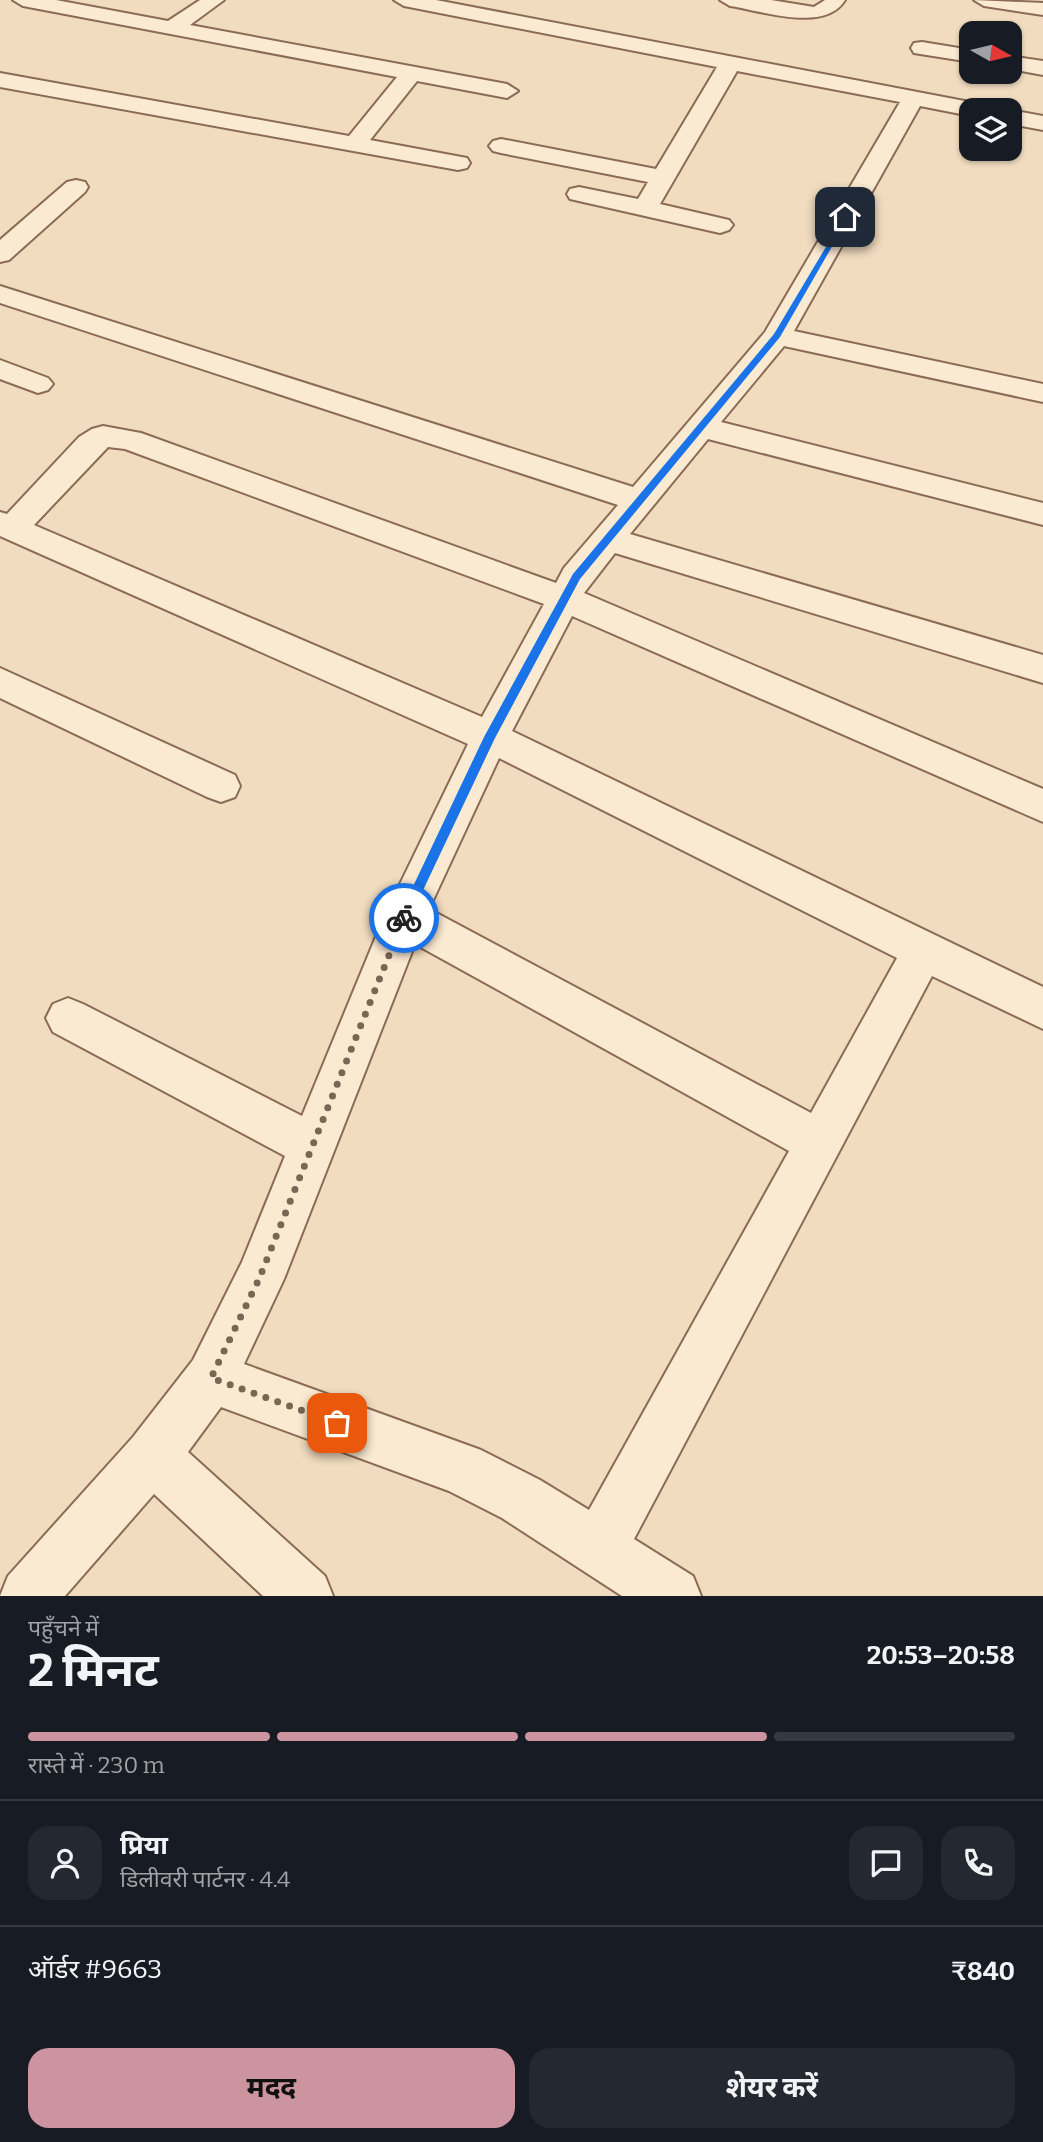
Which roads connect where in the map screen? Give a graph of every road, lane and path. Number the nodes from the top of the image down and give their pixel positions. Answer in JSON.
{"nodes":[{"id":1,"x":23,"y":0,"type":"edge"},
{"id":2,"x":214,"y":0,"type":"edge"},
{"id":3,"x":404,"y":0,"type":"edge"},
{"id":4,"x":730,"y":0,"type":"edge"},
{"id":5,"x":835,"y":0,"type":"edge"},
{"id":6,"x":984,"y":0,"type":"edge"},
{"id":7,"x":1043,"y":9,"type":"edge"},
{"id":8,"x":172,"y":28,"type":"junction"},
{"id":9,"x":922,"y":48,"type":"dead end"},
{"id":10,"x":959,"y":54,"type":"edge"},
{"id":11,"x":730,"y":63,"type":"junction"},
{"id":12,"x":1022,"y":64,"type":"edge"},
{"id":13,"x":1043,"y":68,"type":"edge"},
{"id":14,"x":412,"y":73,"type":"junction"},
{"id":15,"x":0,"y":80,"type":"edge"},
{"id":16,"x":507,"y":91,"type":"dead end"},
{"id":17,"x":913,"y":99,"type":"junction"},
{"id":18,"x":959,"y":107,"type":"edge"},
{"id":19,"x":1022,"y":119,"type":"edge"},
{"id":20,"x":1043,"y":123,"type":"edge"},
{"id":21,"x":354,"y":145,"type":"junction"},
{"id":22,"x":501,"y":146,"type":"dead end"},
{"id":23,"x":458,"y":163,"type":"dead end"},
{"id":24,"x":663,"y":178,"type":"junction"},
{"id":25,"x":76,"y":187,"type":"dead end"},
{"id":26,"x":579,"y":194,"type":"dead end"},
{"id":27,"x":645,"y":209,"type":"junction"},
{"id":28,"x":720,"y":225,"type":"dead end"},
{"id":29,"x":0,"y":254,"type":"edge"},
{"id":30,"x":0,"y":295,"type":"edge"},
{"id":31,"x":777,"y":335,"type":"junction"},
{"id":32,"x":0,"y":369,"type":"edge"},
{"id":33,"x":38,"y":384,"type":"dead end"},
{"id":34,"x":1043,"y":393,"type":"edge"},
{"id":35,"x":701,"y":427,"type":"junction"},
{"id":36,"x":639,"y":500,"type":"junction"},
{"id":37,"x":1043,"y":513,"type":"edge"},
{"id":38,"x":6,"y":526,"type":"edge"},
{"id":39,"x":608,"y":539,"type":"junction"},
{"id":40,"x":565,"y":598,"type":"junction"},
{"id":41,"x":1043,"y":669,"type":"edge"},
{"id":42,"x":0,"y":682,"type":"edge"},
{"id":43,"x":489,"y":737,"type":"junction"},
{"id":44,"x":221,"y":786,"type":"dead end"},
{"id":45,"x":1043,"y":806,"type":"edge"},
{"id":46,"x":405,"y":917,"type":"junction"},
{"id":47,"x":924,"y":950,"type":"junction"},
{"id":48,"x":1043,"y":1009,"type":"edge"},
{"id":49,"x":68,"y":1018,"type":"dead end"},
{"id":50,"x":819,"y":1142,"type":"junction"},
{"id":51,"x":313,"y":1146,"type":"junction"},
{"id":52,"x":211,"y":1378,"type":"junction"},
{"id":53,"x":152,"y":1457,"type":"junction"},
{"id":54,"x":599,"y":1547,"type":"junction"},
{"id":55,"x":28,"y":1596,"type":"edge"},
{"id":56,"x":305,"y":1596,"type":"edge"},
{"id":57,"x":673,"y":1596,"type":"edge"}],
"edges":[{"from":1,"to":8,"type":"street"},
{"from":2,"to":8,"type":"street"},
{"from":3,"to":11,"type":"street"},
{"from":4,"to":5,"type":"street"},
{"from":6,"to":7,"type":"street"},
{"from":8,"to":14,"type":"street"},
{"from":9,"to":10,"type":"street"},
{"from":11,"to":17,"type":"street"},
{"from":11,"to":24,"type":"street"},
{"from":12,"to":13,"type":"street"},
{"from":14,"to":16,"type":"street"},
{"from":14,"to":21,"type":"street"},
{"from":15,"to":21,"type":"street"},
{"from":17,"to":18,"type":"street"},
{"from":17,"to":31,"type":"street"},
{"from":19,"to":20,"type":"street"},
{"from":21,"to":23,"type":"street"},
{"from":22,"to":24,"type":"street"},
{"from":24,"to":27,"type":"street"},
{"from":25,"to":29,"type":"street"},
{"from":26,"to":27,"type":"street"},
{"from":27,"to":28,"type":"street"},
{"from":30,"to":36,"type":"street"},
{"from":31,"to":34,"type":"street"},
{"from":31,"to":35,"type":"street"},
{"from":32,"to":33,"type":"street"},
{"from":35,"to":36,"type":"street"},
{"from":35,"to":37,"type":"street"},
{"from":36,"to":39,"type":"street"},
{"from":38,"to":40,"type":"street"},
{"from":38,"to":43,"type":"street"},
{"from":39,"to":40,"type":"street"},
{"from":39,"to":41,"type":"street"},
{"from":40,"to":43,"type":"street"},
{"from":40,"to":45,"type":"street"},
{"from":42,"to":44,"type":"street"},
{"from":43,"to":46,"type":"street"},
{"from":43,"to":47,"type":"street"},
{"from":46,"to":50,"type":"street"},
{"from":46,"to":51,"type":"street"},
{"from":47,"to":48,"type":"street"},
{"from":47,"to":50,"type":"street"},
{"from":49,"to":51,"type":"street"},
{"from":50,"to":54,"type":"street"},
{"from":51,"to":52,"type":"street"},
{"from":52,"to":53,"type":"street"},
{"from":52,"to":54,"type":"street"},
{"from":53,"to":55,"type":"street"},
{"from":53,"to":56,"type":"street"},
{"from":54,"to":57,"type":"street"}]}
